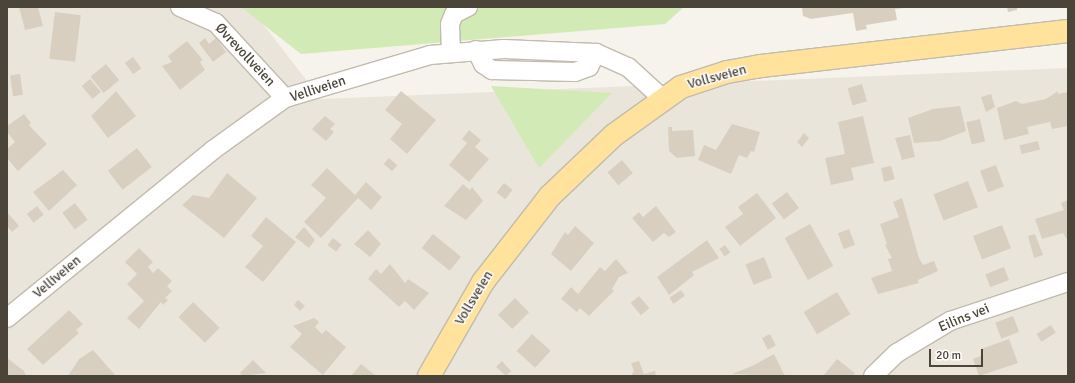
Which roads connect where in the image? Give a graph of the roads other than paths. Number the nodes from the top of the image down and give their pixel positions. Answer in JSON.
{"nodes":[{"id":1,"x":180,"y":7,"type":"edge"},
{"id":2,"x":468,"y":7,"type":"edge"},
{"id":3,"x":1068,"y":31,"type":"edge"},
{"id":4,"x":452,"y":53,"type":"junction"},
{"id":5,"x":285,"y":98,"type":"junction"},
{"id":6,"x":662,"y":98,"type":"junction"},
{"id":7,"x":1068,"y":282,"type":"edge"},
{"id":8,"x":7,"y":318,"type":"edge"},
{"id":9,"x":429,"y":376,"type":"edge"},
{"id":10,"x":873,"y":376,"type":"edge"}],
"edges":[{"from":1,"to":5,"type":"street","name":"Øvrevollveien"},
{"from":2,"to":4,"type":"street"},
{"from":3,"to":6,"type":"main road","name":"Vollsveien"},
{"from":4,"to":5,"type":"street","name":"Velliveien"},
{"from":4,"to":6,"type":"street","name":"Velliveien"},
{"from":5,"to":8,"type":"street","name":"Velliveien"},
{"from":6,"to":9,"type":"main road","name":"Vollsveien"},
{"from":7,"to":10,"type":"street","name":"Eilins vei"}]}
